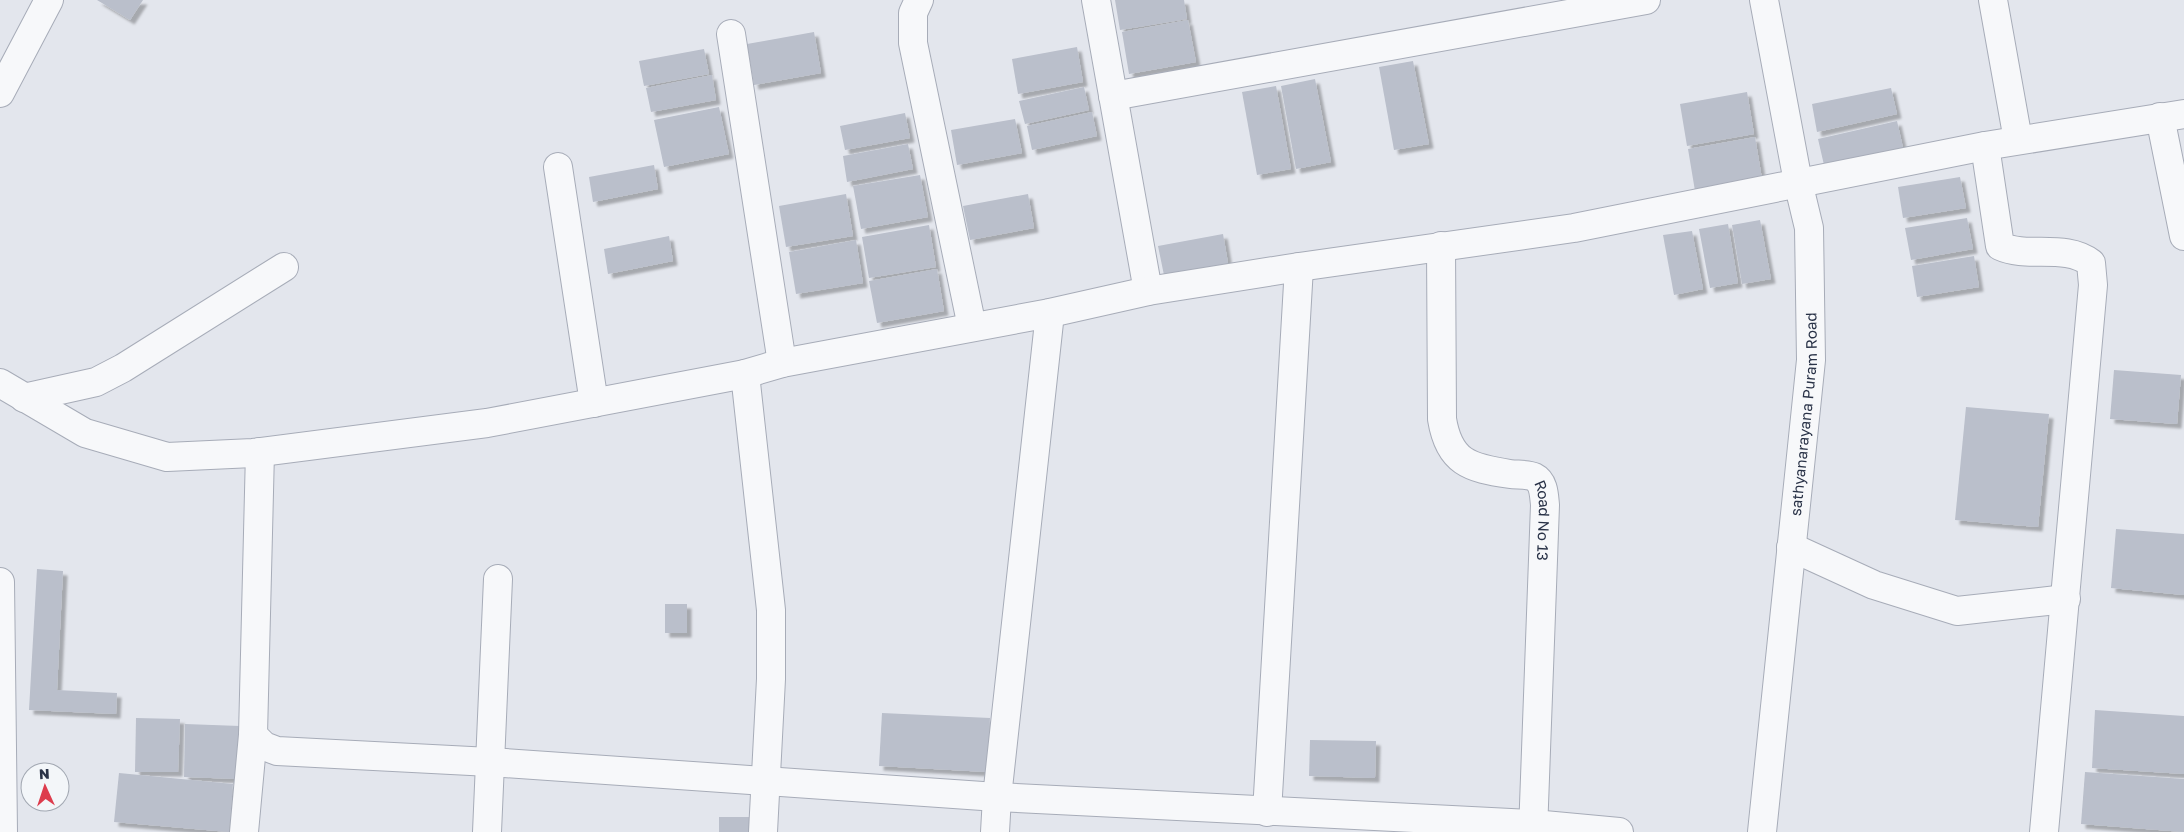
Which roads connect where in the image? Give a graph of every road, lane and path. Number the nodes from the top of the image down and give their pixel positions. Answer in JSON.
{"nodes":[{"id":1,"x":49,"y":0,"type":"edge"},
{"id":2,"x":919,"y":0,"type":"edge"},
{"id":3,"x":1096,"y":0,"type":"edge"},
{"id":4,"x":1646,"y":0,"type":"edge"},
{"id":5,"x":1764,"y":0,"type":"edge"},
{"id":6,"x":1993,"y":0,"type":"edge"},
{"id":7,"x":731,"y":34,"type":"dead end"},
{"id":8,"x":0,"y":93,"type":"edge"},
{"id":9,"x":1113,"y":96,"type":"junction"},
{"id":10,"x":2172,"y":116,"type":"edge"},
{"id":11,"x":2018,"y":140,"type":"junction"},
{"id":12,"x":1985,"y":146,"type":"junction"},
{"id":13,"x":558,"y":167,"type":"dead end"},
{"id":14,"x":1798,"y":182,"type":"junction"},
{"id":15,"x":2184,"y":236,"type":"edge"},
{"id":16,"x":1440,"y":246,"type":"junction"},
{"id":17,"x":284,"y":267,"type":"dead end"},
{"id":18,"x":1299,"y":267,"type":"junction"},
{"id":19,"x":1148,"y":291,"type":"junction"},
{"id":20,"x":1050,"y":313,"type":"junction"},
{"id":21,"x":972,"y":327,"type":"junction"},
{"id":22,"x":782,"y":363,"type":"junction"},
{"id":23,"x":744,"y":374,"type":"junction"},
{"id":24,"x":0,"y":383,"type":"edge"},
{"id":25,"x":24,"y":398,"type":"junction"},
{"id":26,"x":594,"y":403,"type":"junction"},
{"id":27,"x":260,"y":452,"type":"junction"},
{"id":28,"x":1791,"y":547,"type":"junction"},
{"id":29,"x":498,"y":579,"type":"dead end"},
{"id":30,"x":0,"y":582,"type":"edge"},
{"id":31,"x":2066,"y":599,"type":"junction"},
{"id":32,"x":253,"y":735,"type":"junction"},
{"id":33,"x":490,"y":762,"type":"junction"},
{"id":34,"x":767,"y":782,"type":"junction"},
{"id":35,"x":997,"y":797,"type":"junction"},
{"id":36,"x":1251,"y":818,"type":"edge"},
{"id":37,"x":1533,"y":828,"type":"edge"},
{"id":38,"x":3,"y":832,"type":"edge"},
{"id":39,"x":244,"y":832,"type":"edge"},
{"id":40,"x":487,"y":832,"type":"edge"},
{"id":41,"x":764,"y":832,"type":"edge"},
{"id":42,"x":995,"y":832,"type":"edge"},
{"id":43,"x":1619,"y":832,"type":"edge"},
{"id":44,"x":1762,"y":832,"type":"edge"},
{"id":45,"x":2044,"y":832,"type":"edge"}],
"edges":[{"from":1,"to":8,"type":"street"},
{"from":2,"to":21,"type":"street"},
{"from":3,"to":9,"type":"street"},
{"from":4,"to":9,"type":"street"},
{"from":5,"to":14,"type":"street","name":"sathyanarayana Puram Road"},
{"from":6,"to":11,"type":"street"},
{"from":7,"to":22,"type":"street"},
{"from":9,"to":19,"type":"street"},
{"from":10,"to":11,"type":"street"},
{"from":10,"to":15,"type":"street"},
{"from":11,"to":12,"type":"street"},
{"from":12,"to":14,"type":"street"},
{"from":12,"to":31,"type":"street"},
{"from":13,"to":26,"type":"street"},
{"from":14,"to":16,"type":"street"},
{"from":14,"to":28,"type":"street","name":"sathyanarayana Puram Road"},
{"from":16,"to":18,"type":"street"},
{"from":16,"to":37,"type":"street","name":"Road No 13"},
{"from":17,"to":25,"type":"street"},
{"from":18,"to":19,"type":"street"},
{"from":18,"to":36,"type":"street"},
{"from":19,"to":20,"type":"street"},
{"from":20,"to":21,"type":"street"},
{"from":20,"to":35,"type":"street"},
{"from":21,"to":22,"type":"street"},
{"from":22,"to":23,"type":"street"},
{"from":23,"to":26,"type":"street"},
{"from":23,"to":34,"type":"street"},
{"from":24,"to":25,"type":"street"},
{"from":25,"to":27,"type":"street"},
{"from":26,"to":27,"type":"street"},
{"from":27,"to":32,"type":"street"},
{"from":28,"to":31,"type":"street"},
{"from":28,"to":44,"type":"street","name":"sathyanarayana Puram Road"},
{"from":29,"to":33,"type":"street"},
{"from":30,"to":38,"type":"street"},
{"from":31,"to":45,"type":"street"},
{"from":32,"to":33,"type":"street"},
{"from":32,"to":39,"type":"street"},
{"from":33,"to":34,"type":"street"},
{"from":33,"to":40,"type":"street"},
{"from":34,"to":35,"type":"street"},
{"from":34,"to":41,"type":"street"},
{"from":35,"to":36,"type":"street"},
{"from":35,"to":42,"type":"street"},
{"from":36,"to":37,"type":"street"},
{"from":37,"to":43,"type":"street"}]}
